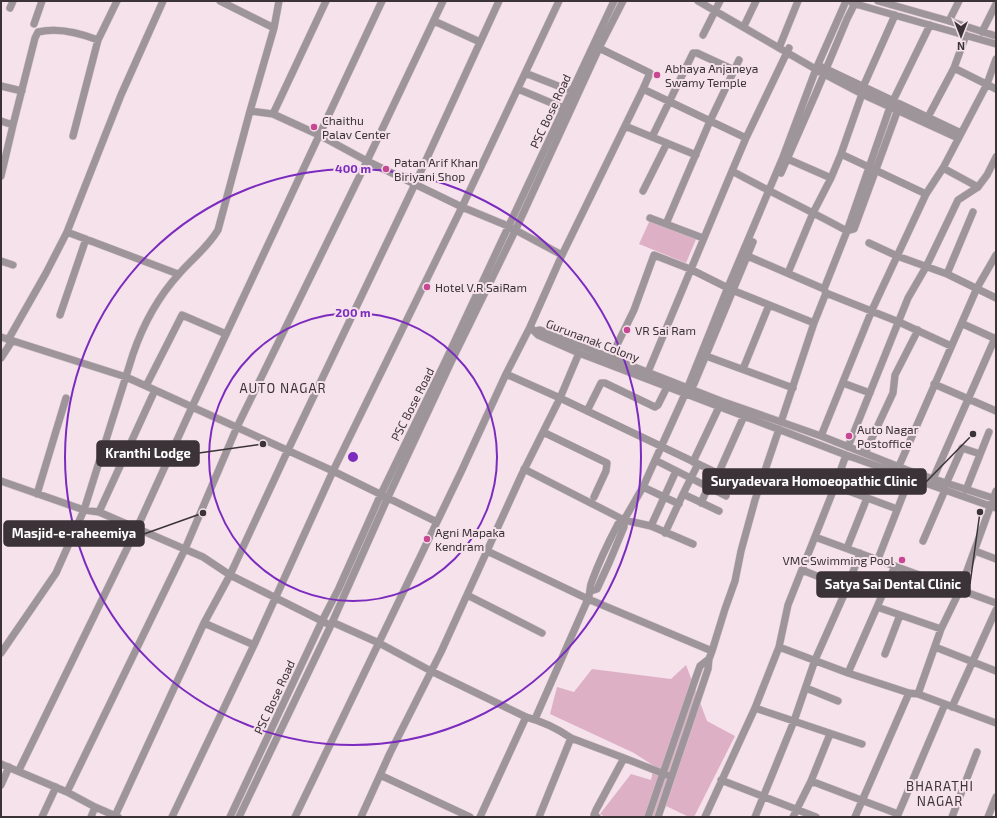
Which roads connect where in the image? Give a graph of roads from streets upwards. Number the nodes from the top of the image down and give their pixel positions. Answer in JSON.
{"nodes":[{"id":1,"x":42,"y":1,"type":"edge"},
{"id":2,"x":117,"y":1,"type":"edge"},
{"id":3,"x":163,"y":1,"type":"edge"},
{"id":4,"x":220,"y":1,"type":"edge"},
{"id":5,"x":279,"y":1,"type":"edge"},
{"id":6,"x":326,"y":1,"type":"edge"},
{"id":7,"x":382,"y":1,"type":"edge"},
{"id":8,"x":443,"y":1,"type":"edge"},
{"id":9,"x":499,"y":1,"type":"edge"},
{"id":10,"x":559,"y":1,"type":"edge"},
{"id":11,"x":614,"y":1,"type":"edge"},
{"id":12,"x":623,"y":1,"type":"edge"},
{"id":13,"x":698,"y":1,"type":"edge"},
{"id":14,"x":705,"y":1,"type":"edge"},
{"id":15,"x":720,"y":1,"type":"edge"},
{"id":16,"x":756,"y":1,"type":"edge"},
{"id":17,"x":798,"y":1,"type":"edge"},
{"id":18,"x":845,"y":1,"type":"edge"},
{"id":19,"x":878,"y":1,"type":"edge"},
{"id":20,"x":959,"y":1,"type":"edge"},
{"id":21,"x":855,"y":3,"type":"edge"},
{"id":22,"x":996,"y":4,"type":"edge"},
{"id":23,"x":716,"y":10,"type":"junction"},
{"id":24,"x":895,"y":15,"type":"junction"},
{"id":25,"x":949,"y":20,"type":"junction"},
{"id":26,"x":434,"y":21,"type":"junction"},
{"id":27,"x":34,"y":24,"type":"dead end"},
{"id":28,"x":745,"y":24,"type":"junction"},
{"id":29,"x":930,"y":25,"type":"junction"},
{"id":30,"x":274,"y":28,"type":"junction"},
{"id":31,"x":982,"y":32,"type":"junction"},
{"id":32,"x":703,"y":35,"type":"dead end"},
{"id":33,"x":966,"y":35,"type":"junction"},
{"id":34,"x":996,"y":36,"type":"edge"},
{"id":35,"x":98,"y":40,"type":"junction"},
{"id":36,"x":480,"y":42,"type":"junction"},
{"id":37,"x":996,"y":44,"type":"edge"},
{"id":38,"x":780,"y":46,"type":"junction"},
{"id":39,"x":599,"y":48,"type":"junction"},
{"id":40,"x":788,"y":50,"type":"junction"},
{"id":41,"x":996,"y":59,"type":"edge"},
{"id":42,"x":739,"y":60,"type":"dead end"},
{"id":43,"x":817,"y":67,"type":"junction"},
{"id":44,"x":954,"y":68,"type":"junction"},
{"id":45,"x":734,"y":70,"type":"junction"},
{"id":46,"x":825,"y":71,"type":"junction"},
{"id":47,"x":525,"y":73,"type":"junction"},
{"id":48,"x":987,"y":84,"type":"junction"},
{"id":49,"x":1,"y":86,"type":"edge"},
{"id":50,"x":518,"y":88,"type":"junction"},
{"id":51,"x":643,"y":89,"type":"junction"},
{"id":52,"x":996,"y":89,"type":"edge"},
{"id":53,"x":862,"y":90,"type":"junction"},
{"id":54,"x":22,"y":91,"type":"junction"},
{"id":55,"x":571,"y":91,"type":"junction"},
{"id":56,"x":670,"y":101,"type":"junction"},
{"id":57,"x":895,"y":105,"type":"junction"},
{"id":58,"x":566,"y":109,"type":"junction"},
{"id":59,"x":250,"y":111,"type":"junction"},
{"id":60,"x":273,"y":114,"type":"junction"},
{"id":61,"x":928,"y":117,"type":"junction"},
{"id":62,"x":1,"y":121,"type":"edge"},
{"id":63,"x":710,"y":121,"type":"junction"},
{"id":64,"x":13,"y":125,"type":"junction"},
{"id":65,"x":625,"y":126,"type":"junction"},
{"id":66,"x":319,"y":135,"type":"junction"},
{"id":67,"x":960,"y":135,"type":"junction"},
{"id":68,"x":73,"y":136,"type":"dead end"},
{"id":69,"x":652,"y":137,"type":"junction"},
{"id":70,"x":746,"y":138,"type":"junction"},
{"id":71,"x":667,"y":143,"type":"junction"},
{"id":72,"x":841,"y":154,"type":"junction"},
{"id":73,"x":696,"y":155,"type":"junction"},
{"id":74,"x":996,"y":157,"type":"edge"},
{"id":75,"x":785,"y":158,"type":"junction"},
{"id":76,"x":367,"y":161,"type":"junction"},
{"id":77,"x":943,"y":168,"type":"junction"},
{"id":78,"x":872,"y":170,"type":"junction"},
{"id":79,"x":732,"y":171,"type":"junction"},
{"id":80,"x":1,"y":176,"type":"edge"},
{"id":81,"x":831,"y":178,"type":"junction"},
{"id":82,"x":414,"y":184,"type":"junction"},
{"id":83,"x":978,"y":187,"type":"junction"},
{"id":84,"x":643,"y":191,"type":"dead end"},
{"id":85,"x":770,"y":192,"type":"junction"},
{"id":86,"x":926,"y":194,"type":"junction"},
{"id":87,"x":462,"y":207,"type":"junction"},
{"id":88,"x":813,"y":212,"type":"junction"},
{"id":89,"x":973,"y":212,"type":"dead end"},
{"id":90,"x":650,"y":218,"type":"dead end"},
{"id":91,"x":666,"y":224,"type":"junction"},
{"id":92,"x":508,"y":226,"type":"junction"},
{"id":93,"x":515,"y":231,"type":"junction"},
{"id":94,"x":847,"y":231,"type":"junction"},
{"id":95,"x":67,"y":232,"type":"junction"},
{"id":96,"x":703,"y":238,"type":"junction"},
{"id":97,"x":86,"y":239,"type":"junction"},
{"id":98,"x":869,"y":243,"type":"dead end"},
{"id":99,"x":562,"y":254,"type":"junction"},
{"id":100,"x":745,"y":254,"type":"junction"},
{"id":101,"x":996,"y":255,"type":"edge"},
{"id":102,"x":896,"y":256,"type":"junction"},
{"id":103,"x":1,"y":261,"type":"edge"},
{"id":104,"x":13,"y":265,"type":"dead end"},
{"id":105,"x":926,"y":267,"type":"junction"},
{"id":106,"x":690,"y":269,"type":"junction"},
{"id":107,"x":788,"y":273,"type":"junction"},
{"id":108,"x":178,"y":274,"type":"junction"},
{"id":109,"x":947,"y":274,"type":"junction"},
{"id":110,"x":978,"y":288,"type":"junction"},
{"id":111,"x":730,"y":289,"type":"junction"},
{"id":112,"x":825,"y":291,"type":"junction"},
{"id":113,"x":996,"y":298,"type":"edge"},
{"id":114,"x":769,"y":305,"type":"junction"},
{"id":115,"x":872,"y":310,"type":"junction"},
{"id":116,"x":60,"y":315,"type":"dead end"},
{"id":117,"x":900,"y":322,"type":"junction"},
{"id":118,"x":814,"y":323,"type":"junction"},
{"id":119,"x":963,"y":324,"type":"junction"},
{"id":120,"x":532,"y":329,"type":"junction"},
{"id":121,"x":918,"y":330,"type":"junction"},
{"id":122,"x":226,"y":334,"type":"junction"},
{"id":123,"x":7,"y":339,"type":"edge"},
{"id":124,"x":996,"y":339,"type":"edge"},
{"id":125,"x":951,"y":346,"type":"junction"},
{"id":126,"x":579,"y":353,"type":"junction"},
{"id":127,"x":706,"y":356,"type":"junction"},
{"id":128,"x":1,"y":358,"type":"edge"},
{"id":129,"x":610,"y":358,"type":"junction"},
{"id":130,"x":743,"y":369,"type":"junction"},
{"id":131,"x":648,"y":372,"type":"junction"},
{"id":132,"x":506,"y":374,"type":"junction"},
{"id":133,"x":126,"y":378,"type":"junction"},
{"id":134,"x":843,"y":383,"type":"junction"},
{"id":135,"x":934,"y":384,"type":"junction"},
{"id":136,"x":146,"y":386,"type":"junction"},
{"id":137,"x":667,"y":387,"type":"junction"},
{"id":138,"x":793,"y":388,"type":"junction"},
{"id":139,"x":155,"y":390,"type":"junction"},
{"id":140,"x":688,"y":392,"type":"junction"},
{"id":141,"x":870,"y":393,"type":"junction"},
{"id":142,"x":66,"y":398,"type":"dead end"},
{"id":143,"x":560,"y":398,"type":"junction"},
{"id":144,"x":968,"y":399,"type":"junction"},
{"id":145,"x":192,"y":407,"type":"junction"},
{"id":146,"x":719,"y":407,"type":"junction"},
{"id":147,"x":587,"y":411,"type":"junction"},
{"id":148,"x":996,"y":411,"type":"edge"},
{"id":149,"x":744,"y":416,"type":"junction"},
{"id":150,"x":780,"y":426,"type":"junction"},
{"id":151,"x":237,"y":427,"type":"junction"},
{"id":152,"x":543,"y":432,"type":"junction"},
{"id":153,"x":989,"y":432,"type":"dead end"},
{"id":154,"x":822,"y":436,"type":"junction"},
{"id":155,"x":662,"y":446,"type":"junction"},
{"id":156,"x":846,"y":446,"type":"junction"},
{"id":157,"x":288,"y":450,"type":"junction"},
{"id":158,"x":865,"y":453,"type":"junction"},
{"id":159,"x":843,"y":454,"type":"junction"},
{"id":160,"x":980,"y":454,"type":"junction"},
{"id":161,"x":655,"y":460,"type":"junction"},
{"id":162,"x":695,"y":463,"type":"junction"},
{"id":163,"x":899,"y":466,"type":"junction"},
{"id":164,"x":524,"y":468,"type":"junction"},
{"id":165,"x":333,"y":471,"type":"junction"},
{"id":166,"x":676,"y":471,"type":"junction"},
{"id":167,"x":715,"y":472,"type":"junction"},
{"id":168,"x":910,"y":477,"type":"junction"},
{"id":169,"x":691,"y":478,"type":"junction"},
{"id":170,"x":933,"y":479,"type":"junction"},
{"id":171,"x":1,"y":481,"type":"edge"},
{"id":172,"x":835,"y":486,"type":"junction"},
{"id":173,"x":643,"y":487,"type":"junction"},
{"id":174,"x":708,"y":487,"type":"junction"},
{"id":175,"x":945,"y":487,"type":"junction"},
{"id":176,"x":966,"y":490,"type":"junction"},
{"id":177,"x":996,"y":491,"type":"edge"},
{"id":178,"x":37,"y":494,"type":"junction"},
{"id":179,"x":381,"y":494,"type":"junction"},
{"id":180,"x":683,"y":494,"type":"junction"},
{"id":181,"x":726,"y":496,"type":"dead end"},
{"id":182,"x":388,"y":497,"type":"junction"},
{"id":183,"x":594,"y":497,"type":"dead end"},
{"id":184,"x":664,"y":497,"type":"junction"},
{"id":185,"x":867,"y":498,"type":"junction"},
{"id":186,"x":995,"y":499,"type":"edge"},
{"id":187,"x":701,"y":503,"type":"junction"},
{"id":188,"x":679,"y":504,"type":"junction"},
{"id":189,"x":993,"y":507,"type":"edge"},
{"id":190,"x":897,"y":509,"type":"junction"},
{"id":191,"x":84,"y":510,"type":"junction"},
{"id":192,"x":720,"y":511,"type":"dead end"},
{"id":193,"x":99,"y":512,"type":"junction"},
{"id":194,"x":624,"y":520,"type":"junction"},
{"id":195,"x":437,"y":522,"type":"junction"},
{"id":196,"x":651,"y":526,"type":"junction"},
{"id":197,"x":137,"y":528,"type":"junction"},
{"id":198,"x":665,"y":533,"type":"junction"},
{"id":199,"x":815,"y":537,"type":"junction"},
{"id":200,"x":923,"y":541,"type":"dead end"},
{"id":201,"x":692,"y":544,"type":"dead end"},
{"id":202,"x":847,"y":548,"type":"junction"},
{"id":203,"x":185,"y":549,"type":"junction"},
{"id":204,"x":487,"y":551,"type":"junction"},
{"id":205,"x":975,"y":551,"type":"junction"},
{"id":206,"x":860,"y":553,"type":"junction"},
{"id":207,"x":878,"y":559,"type":"junction"},
{"id":208,"x":996,"y":559,"type":"edge"},
{"id":209,"x":895,"y":566,"type":"junction"},
{"id":210,"x":802,"y":570,"type":"junction"},
{"id":211,"x":230,"y":575,"type":"junction"},
{"id":212,"x":847,"y":588,"type":"junction"},
{"id":213,"x":960,"y":590,"type":"junction"},
{"id":214,"x":467,"y":594,"type":"junction"},
{"id":215,"x":275,"y":597,"type":"junction"},
{"id":216,"x":588,"y":599,"type":"junction"},
{"id":217,"x":996,"y":603,"type":"edge"},
{"id":218,"x":877,"y":607,"type":"junction"},
{"id":219,"x":996,"y":610,"type":"edge"},
{"id":220,"x":900,"y":615,"type":"junction"},
{"id":221,"x":322,"y":621,"type":"junction"},
{"id":222,"x":204,"y":623,"type":"junction"},
{"id":223,"x":332,"y":624,"type":"junction"},
{"id":224,"x":941,"y":629,"type":"junction"},
{"id":225,"x":542,"y":633,"type":"dead end"},
{"id":226,"x":379,"y":643,"type":"junction"},
{"id":227,"x":254,"y":645,"type":"junction"},
{"id":228,"x":779,"y":647,"type":"junction"},
{"id":229,"x":935,"y":647,"type":"junction"},
{"id":230,"x":712,"y":651,"type":"junction"},
{"id":231,"x":1,"y":653,"type":"edge"},
{"id":232,"x":885,"y":654,"type":"dead end"},
{"id":233,"x":709,"y":659,"type":"junction"},
{"id":234,"x":815,"y":660,"type":"junction"},
{"id":235,"x":973,"y":662,"type":"junction"},
{"id":236,"x":432,"y":671,"type":"junction"},
{"id":237,"x":996,"y":671,"type":"edge"},
{"id":238,"x":848,"y":673,"type":"junction"},
{"id":239,"x":806,"y":688,"type":"junction"},
{"id":240,"x":909,"y":693,"type":"junction"},
{"id":241,"x":918,"y":694,"type":"junction"},
{"id":242,"x":838,"y":701,"type":"dead end"},
{"id":243,"x":945,"y":704,"type":"junction"},
{"id":244,"x":952,"y":707,"type":"junction"},
{"id":245,"x":755,"y":708,"type":"junction"},
{"id":246,"x":526,"y":717,"type":"junction"},
{"id":247,"x":535,"y":719,"type":"junction"},
{"id":248,"x":794,"y":721,"type":"junction"},
{"id":249,"x":996,"y":723,"type":"edge"},
{"id":250,"x":830,"y":734,"type":"junction"},
{"id":251,"x":571,"y":738,"type":"junction"},
{"id":252,"x":862,"y":744,"type":"dead end"},
{"id":253,"x":977,"y":752,"type":"dead end"},
{"id":254,"x":624,"y":758,"type":"junction"},
{"id":255,"x":1,"y":764,"type":"edge"},
{"id":256,"x":9,"y":767,"type":"junction"},
{"id":257,"x":19,"y":770,"type":"junction"},
{"id":258,"x":663,"y":774,"type":"junction"},
{"id":259,"x":380,"y":776,"type":"junction"},
{"id":260,"x":671,"y":777,"type":"junction"},
{"id":261,"x":722,"y":780,"type":"junction"},
{"id":262,"x":811,"y":781,"type":"junction"},
{"id":263,"x":1,"y":785,"type":"edge"},
{"id":264,"x":56,"y":787,"type":"junction"},
{"id":265,"x":67,"y":792,"type":"junction"},
{"id":266,"x":763,"y":797,"type":"junction"},
{"id":267,"x":996,"y":797,"type":"edge"},
{"id":268,"x":862,"y":800,"type":"junction"},
{"id":269,"x":95,"y":807,"type":"junction"},
{"id":270,"x":797,"y":810,"type":"junction"},
{"id":271,"x":116,"y":816,"type":"edge"},
{"id":272,"x":897,"y":816,"type":"edge"},
{"id":273,"x":42,"y":817,"type":"edge"},
{"id":274,"x":91,"y":817,"type":"edge"},
{"id":275,"x":172,"y":817,"type":"edge"},
{"id":276,"x":230,"y":817,"type":"edge"},
{"id":277,"x":239,"y":817,"type":"edge"},
{"id":278,"x":295,"y":817,"type":"edge"},
{"id":279,"x":361,"y":817,"type":"edge"},
{"id":280,"x":470,"y":817,"type":"edge"},
{"id":281,"x":480,"y":817,"type":"edge"},
{"id":282,"x":539,"y":817,"type":"edge"},
{"id":283,"x":597,"y":817,"type":"edge"},
{"id":284,"x":648,"y":817,"type":"edge"},
{"id":285,"x":658,"y":817,"type":"edge"},
{"id":286,"x":705,"y":817,"type":"edge"},
{"id":287,"x":755,"y":817,"type":"edge"},
{"id":288,"x":793,"y":817,"type":"edge"},
{"id":289,"x":816,"y":817,"type":"edge"},
{"id":290,"x":855,"y":817,"type":"edge"},
{"id":291,"x":952,"y":817,"type":"edge"},
{"id":292,"x":988,"y":817,"type":"edge"}],
"edges":[{"from":1,"to":27,"type":"street"},
{"from":2,"to":35,"type":"street"},
{"from":3,"to":95,"type":"street"},
{"from":4,"to":30,"type":"street"},
{"from":5,"to":30,"type":"street"},
{"from":6,"to":60,"type":"street"},
{"from":7,"to":66,"type":"street"},
{"from":8,"to":26,"type":"street"},
{"from":9,"to":36,"type":"street"},
{"from":10,"to":47,"type":"street"},
{"from":11,"to":55,"type":"street","name":"PSC Bose Road"},
{"from":12,"to":39,"type":"street","name":"PSC Bose Road"},
{"from":13,"to":23,"type":"street"},
{"from":14,"to":23,"type":"street"},
{"from":15,"to":23,"type":"street"},
{"from":16,"to":28,"type":"street"},
{"from":17,"to":38,"type":"street"},
{"from":18,"to":21,"type":"street"},
{"from":18,"to":43,"type":"street"},
{"from":19,"to":25,"type":"street"},
{"from":20,"to":25,"type":"street"},
{"from":21,"to":24,"type":"street"},
{"from":21,"to":46,"type":"street"},
{"from":22,"to":31,"type":"street"},
{"from":23,"to":28,"type":"street"},
{"from":23,"to":32,"type":"street"},
{"from":23,"to":38,"type":"street"},
{"from":24,"to":29,"type":"street"},
{"from":24,"to":53,"type":"street"},
{"from":25,"to":31,"type":"street"},
{"from":26,"to":36,"type":"street"},
{"from":26,"to":76,"type":"street"},
{"from":28,"to":38,"type":"street"},
{"from":29,"to":33,"type":"street"},
{"from":29,"to":57,"type":"street"},
{"from":30,"to":59,"type":"street"},
{"from":31,"to":34,"type":"street"},
{"from":33,"to":37,"type":"street"},
{"from":33,"to":44,"type":"street"},
{"from":35,"to":54,"type":"street"},
{"from":35,"to":68,"type":"street"},
{"from":36,"to":82,"type":"street"},
{"from":38,"to":40,"type":"street"},
{"from":39,"to":51,"type":"street"},
{"from":39,"to":58,"type":"street","name":"PSC Bose Road"},
{"from":40,"to":43,"type":"street"},
{"from":40,"to":70,"type":"street"},
{"from":41,"to":48,"type":"street"},
{"from":42,"to":45,"type":"street"},
{"from":43,"to":46,"type":"street"},
{"from":43,"to":75,"type":"street"},
{"from":44,"to":48,"type":"street"},
{"from":44,"to":61,"type":"street"},
{"from":45,"to":56,"type":"street"},
{"from":45,"to":63,"type":"street"},
{"from":46,"to":53,"type":"street"},
{"from":46,"to":75,"type":"street"},
{"from":47,"to":50,"type":"street"},
{"from":47,"to":55,"type":"street"},
{"from":48,"to":52,"type":"street"},
{"from":48,"to":67,"type":"street"},
{"from":49,"to":54,"type":"street"},
{"from":50,"to":58,"type":"street"},
{"from":50,"to":87,"type":"street"},
{"from":51,"to":56,"type":"street"},
{"from":51,"to":65,"type":"street"},
{"from":53,"to":57,"type":"street"},
{"from":53,"to":72,"type":"street"},
{"from":54,"to":64,"type":"street"},
{"from":55,"to":58,"type":"street","name":"PSC Bose Road"},
{"from":56,"to":63,"type":"street"},
{"from":56,"to":69,"type":"street"},
{"from":57,"to":61,"type":"street"},
{"from":57,"to":67,"type":"street"},
{"from":57,"to":78,"type":"street"},
{"from":58,"to":92,"type":"street","name":"PSC Bose Road"},
{"from":58,"to":93,"type":"street","name":"PSC Bose Road"},
{"from":59,"to":60,"type":"street"},
{"from":59,"to":108,"type":"street"},
{"from":60,"to":66,"type":"street"},
{"from":61,"to":67,"type":"street"},
{"from":62,"to":64,"type":"street"},
{"from":63,"to":70,"type":"street"},
{"from":63,"to":73,"type":"street"},
{"from":64,"to":80,"type":"street"},
{"from":65,"to":69,"type":"street"},
{"from":65,"to":99,"type":"street"},
{"from":66,"to":76,"type":"street"},
{"from":66,"to":122,"type":"street"},
{"from":67,"to":77,"type":"street"},
{"from":69,"to":71,"type":"street"},
{"from":70,"to":79,"type":"street"},
{"from":71,"to":73,"type":"street"},
{"from":71,"to":84,"type":"street"},
{"from":72,"to":78,"type":"street"},
{"from":72,"to":81,"type":"street"},
{"from":73,"to":91,"type":"street"},
{"from":74,"to":83,"type":"street"},
{"from":75,"to":81,"type":"street"},
{"from":75,"to":85,"type":"street"},
{"from":76,"to":82,"type":"street"},
{"from":76,"to":151,"type":"street"},
{"from":77,"to":83,"type":"street"},
{"from":77,"to":86,"type":"street"},
{"from":78,"to":86,"type":"street"},
{"from":78,"to":94,"type":"street"},
{"from":79,"to":85,"type":"street"},
{"from":79,"to":96,"type":"street"},
{"from":81,"to":88,"type":"street"},
{"from":82,"to":87,"type":"street"},
{"from":82,"to":157,"type":"street"},
{"from":83,"to":105,"type":"street"},
{"from":85,"to":88,"type":"street"},
{"from":85,"to":100,"type":"street"},
{"from":86,"to":102,"type":"street"},
{"from":87,"to":92,"type":"street"},
{"from":87,"to":165,"type":"street"},
{"from":88,"to":94,"type":"street"},
{"from":88,"to":107,"type":"street"},
{"from":89,"to":109,"type":"street"},
{"from":90,"to":91,"type":"street"},
{"from":91,"to":96,"type":"street"},
{"from":92,"to":93,"type":"street"},
{"from":92,"to":179,"type":"street","name":"PSC Bose Road"},
{"from":93,"to":99,"type":"street"},
{"from":93,"to":182,"type":"street","name":"PSC Bose Road"},
{"from":94,"to":112,"type":"street"},
{"from":95,"to":97,"type":"street"},
{"from":95,"to":123,"type":"street"},
{"from":96,"to":106,"type":"street"},
{"from":97,"to":108,"type":"street"},
{"from":97,"to":116,"type":"street"},
{"from":98,"to":102,"type":"street"},
{"from":99,"to":120,"type":"street"},
{"from":100,"to":107,"type":"street"},
{"from":100,"to":111,"type":"street"},
{"from":101,"to":110,"type":"street"},
{"from":102,"to":105,"type":"street"},
{"from":102,"to":115,"type":"street"},
{"from":103,"to":104,"type":"street"},
{"from":105,"to":109,"type":"street"},
{"from":105,"to":117,"type":"street"},
{"from":106,"to":111,"type":"street"},
{"from":106,"to":129,"type":"street"},
{"from":106,"to":131,"type":"street"},
{"from":107,"to":112,"type":"street"},
{"from":108,"to":133,"type":"street"},
{"from":109,"to":110,"type":"street"},
{"from":110,"to":113,"type":"street"},
{"from":110,"to":119,"type":"street"},
{"from":111,"to":114,"type":"street"},
{"from":111,"to":127,"type":"street"},
{"from":111,"to":140,"type":"street"},
{"from":112,"to":115,"type":"street"},
{"from":112,"to":118,"type":"street"},
{"from":114,"to":118,"type":"street"},
{"from":114,"to":130,"type":"street"},
{"from":115,"to":117,"type":"street"},
{"from":115,"to":134,"type":"street"},
{"from":117,"to":121,"type":"street"},
{"from":117,"to":141,"type":"street"},
{"from":118,"to":138,"type":"street"},
{"from":119,"to":124,"type":"street"},
{"from":119,"to":125,"type":"street"},
{"from":120,"to":126,"type":"street","name":"Gurunanak Colony"},
{"from":120,"to":129,"type":"street","name":"Gurunanak Colony"},
{"from":120,"to":132,"type":"street"},
{"from":121,"to":125,"type":"street"},
{"from":121,"to":158,"type":"street"},
{"from":122,"to":136,"type":"street"},
{"from":122,"to":145,"type":"street"},
{"from":123,"to":128,"type":"street"},
{"from":123,"to":133,"type":"street"},
{"from":124,"to":144,"type":"street"},
{"from":125,"to":135,"type":"street"},
{"from":126,"to":137,"type":"street","name":"Gurunanak Colony"},
{"from":126,"to":143,"type":"street"},
{"from":127,"to":130,"type":"street"},
{"from":127,"to":140,"type":"street"},
{"from":129,"to":131,"type":"street","name":"Gurunanak Colony"},
{"from":130,"to":138,"type":"street"},
{"from":131,"to":140,"type":"street","name":"Gurunanak Colony"},
{"from":132,"to":143,"type":"street"},
{"from":132,"to":195,"type":"street"},
{"from":133,"to":136,"type":"street"},
{"from":133,"to":191,"type":"street"},
{"from":134,"to":141,"type":"street"},
{"from":134,"to":154,"type":"street"},
{"from":135,"to":144,"type":"street"},
{"from":135,"to":163,"type":"street"},
{"from":136,"to":139,"type":"street"},
{"from":137,"to":140,"type":"street","name":"Gurunanak Colony"},
{"from":137,"to":147,"type":"street"},
{"from":138,"to":150,"type":"street"},
{"from":139,"to":145,"type":"street"},
{"from":139,"to":193,"type":"street"},
{"from":140,"to":146,"type":"street","name":"Gurunanak Colony"},
{"from":140,"to":150,"type":"street","name":"Gurunanak Colony"},
{"from":140,"to":155,"type":"street"},
{"from":141,"to":156,"type":"street"},
{"from":142,"to":178,"type":"street"},
{"from":143,"to":147,"type":"street"},
{"from":143,"to":152,"type":"street"},
{"from":144,"to":148,"type":"street"},
{"from":144,"to":170,"type":"street"},
{"from":145,"to":151,"type":"street"},
{"from":145,"to":197,"type":"street"},
{"from":146,"to":149,"type":"street","name":"Gurunanak Colony"},
{"from":146,"to":162,"type":"street"},
{"from":147,"to":155,"type":"street"},
{"from":149,"to":150,"type":"street","name":"Gurunanak Colony"},
{"from":149,"to":167,"type":"street"},
{"from":150,"to":154,"type":"street","name":"Gurunanak Colony"},
{"from":150,"to":159,"type":"street","name":"Gurunanak Colony"},
{"from":150,"to":230,"type":"street"},
{"from":151,"to":157,"type":"street"},
{"from":151,"to":203,"type":"street"},
{"from":152,"to":164,"type":"street"},
{"from":152,"to":183,"type":"street"},
{"from":153,"to":160,"type":"street"},
{"from":154,"to":156,"type":"street","name":"Gurunanak Colony"},
{"from":155,"to":161,"type":"street"},
{"from":155,"to":162,"type":"street"},
{"from":156,"to":158,"type":"street","name":"Gurunanak Colony"},
{"from":156,"to":159,"type":"street"},
{"from":157,"to":165,"type":"street"},
{"from":157,"to":211,"type":"street"},
{"from":158,"to":163,"type":"street","name":"Gurunanak Colony"},
{"from":159,"to":168,"type":"street","name":"Gurunanak Colony"},
{"from":159,"to":172,"type":"street"},
{"from":160,"to":175,"type":"street"},
{"from":160,"to":176,"type":"street"},
{"from":161,"to":166,"type":"street"},
{"from":161,"to":173,"type":"street"},
{"from":162,"to":167,"type":"street"},
{"from":162,"to":169,"type":"street"},
{"from":163,"to":170,"type":"street","name":"Gurunanak Colony"},
{"from":164,"to":194,"type":"street"},
{"from":164,"to":204,"type":"street"},
{"from":165,"to":179,"type":"street"},
{"from":165,"to":215,"type":"street"},
{"from":166,"to":169,"type":"street"},
{"from":166,"to":184,"type":"street"},
{"from":167,"to":174,"type":"street"},
{"from":168,"to":175,"type":"street","name":"Gurunanak Colony"},
{"from":168,"to":190,"type":"street"},
{"from":169,"to":174,"type":"street"},
{"from":169,"to":180,"type":"street"},
{"from":170,"to":175,"type":"street","name":"Gurunanak Colony"},
{"from":171,"to":178,"type":"street"},
{"from":172,"to":185,"type":"street"},
{"from":172,"to":199,"type":"street"},
{"from":173,"to":184,"type":"street"},
{"from":173,"to":194,"type":"street"},
{"from":174,"to":181,"type":"street"},
{"from":174,"to":187,"type":"street"},
{"from":175,"to":176,"type":"street","name":"Gurunanak Colony"},
{"from":175,"to":189,"type":"street","name":"Gurunanak Colony"},
{"from":175,"to":200,"type":"street"},
{"from":176,"to":186,"type":"street","name":"Gurunanak Colony"},
{"from":177,"to":186,"type":"street"},
{"from":178,"to":191,"type":"street"},
{"from":179,"to":182,"type":"street"},
{"from":179,"to":221,"type":"street","name":"PSC Bose Road"},
{"from":180,"to":187,"type":"street"},
{"from":180,"to":188,"type":"street"},
{"from":182,"to":195,"type":"street"},
{"from":182,"to":223,"type":"street","name":"PSC Bose Road"},
{"from":184,"to":188,"type":"street"},
{"from":184,"to":196,"type":"street"},
{"from":185,"to":190,"type":"street"},
{"from":185,"to":202,"type":"street"},
{"from":186,"to":189,"type":"street"},
{"from":187,"to":192,"type":"street"},
{"from":188,"to":198,"type":"street"},
{"from":189,"to":205,"type":"street"},
{"from":190,"to":207,"type":"street"},
{"from":191,"to":193,"type":"street"},
{"from":191,"to":231,"type":"street"},
{"from":193,"to":197,"type":"street"},
{"from":194,"to":196,"type":"street"},
{"from":194,"to":216,"type":"street"},
{"from":195,"to":226,"type":"street"},
{"from":196,"to":198,"type":"street"},
{"from":197,"to":203,"type":"street"},
{"from":197,"to":257,"type":"street"},
{"from":198,"to":201,"type":"street"},
{"from":199,"to":202,"type":"street"},
{"from":199,"to":210,"type":"street"},
{"from":202,"to":206,"type":"street"},
{"from":203,"to":211,"type":"street"},
{"from":203,"to":265,"type":"street"},
{"from":204,"to":214,"type":"street"},
{"from":204,"to":216,"type":"street"},
{"from":205,"to":208,"type":"street"},
{"from":205,"to":213,"type":"street"},
{"from":206,"to":207,"type":"street"},
{"from":206,"to":212,"type":"street"},
{"from":207,"to":209,"type":"street"},
{"from":209,"to":213,"type":"street"},
{"from":209,"to":218,"type":"street"},
{"from":210,"to":212,"type":"street"},
{"from":210,"to":228,"type":"street"},
{"from":211,"to":215,"type":"street"},
{"from":211,"to":222,"type":"street"},
{"from":212,"to":234,"type":"street"},
{"from":213,"to":217,"type":"street"},
{"from":213,"to":224,"type":"street"},
{"from":214,"to":225,"type":"street"},
{"from":214,"to":236,"type":"street"},
{"from":215,"to":221,"type":"street"},
{"from":215,"to":227,"type":"street"},
{"from":216,"to":230,"type":"street"},
{"from":216,"to":247,"type":"street"},
{"from":218,"to":220,"type":"street"},
{"from":218,"to":238,"type":"street"},
{"from":219,"to":235,"type":"street"},
{"from":220,"to":224,"type":"street"},
{"from":220,"to":232,"type":"street"},
{"from":221,"to":223,"type":"street"},
{"from":221,"to":276,"type":"street","name":"PSC Bose Road"},
{"from":222,"to":227,"type":"street"},
{"from":222,"to":271,"type":"street"},
{"from":223,"to":226,"type":"street"},
{"from":223,"to":277,"type":"street","name":"PSC Bose Road"},
{"from":224,"to":229,"type":"street"},
{"from":226,"to":236,"type":"street"},
{"from":226,"to":278,"type":"street"},
{"from":227,"to":275,"type":"street"},
{"from":228,"to":234,"type":"street"},
{"from":228,"to":245,"type":"street"},
{"from":229,"to":235,"type":"street"},
{"from":229,"to":241,"type":"street"},
{"from":230,"to":233,"type":"street"},
{"from":233,"to":258,"type":"street"},
{"from":233,"to":260,"type":"street"},
{"from":234,"to":238,"type":"street"},
{"from":234,"to":239,"type":"street"},
{"from":235,"to":237,"type":"street"},
{"from":235,"to":244,"type":"street"},
{"from":236,"to":246,"type":"street"},
{"from":236,"to":259,"type":"street"},
{"from":238,"to":240,"type":"street"},
{"from":239,"to":242,"type":"street"},
{"from":239,"to":248,"type":"street"},
{"from":240,"to":241,"type":"street"},
{"from":240,"to":268,"type":"street"},
{"from":241,"to":243,"type":"street"},
{"from":243,"to":244,"type":"street"},
{"from":243,"to":272,"type":"street"},
{"from":244,"to":249,"type":"street"},
{"from":245,"to":248,"type":"street"},
{"from":245,"to":261,"type":"street"},
{"from":246,"to":247,"type":"street"},
{"from":246,"to":281,"type":"street"},
{"from":247,"to":251,"type":"street"},
{"from":248,"to":250,"type":"street"},
{"from":248,"to":266,"type":"street"},
{"from":250,"to":252,"type":"street"},
{"from":250,"to":262,"type":"street"},
{"from":251,"to":254,"type":"street"},
{"from":251,"to":282,"type":"street"},
{"from":253,"to":291,"type":"street"},
{"from":254,"to":258,"type":"street"},
{"from":254,"to":283,"type":"street"},
{"from":255,"to":256,"type":"street"},
{"from":256,"to":257,"type":"street"},
{"from":256,"to":263,"type":"street"},
{"from":257,"to":264,"type":"street"},
{"from":258,"to":260,"type":"street"},
{"from":258,"to":284,"type":"street"},
{"from":259,"to":279,"type":"street"},
{"from":259,"to":280,"type":"street"},
{"from":260,"to":285,"type":"street"},
{"from":261,"to":266,"type":"street"},
{"from":261,"to":286,"type":"street"},
{"from":262,"to":268,"type":"street"},
{"from":262,"to":270,"type":"street"},
{"from":264,"to":265,"type":"street"},
{"from":264,"to":273,"type":"street"},
{"from":265,"to":269,"type":"street"},
{"from":266,"to":270,"type":"street"},
{"from":266,"to":287,"type":"street"},
{"from":267,"to":292,"type":"street"},
{"from":268,"to":272,"type":"street"},
{"from":268,"to":290,"type":"street"},
{"from":269,"to":271,"type":"street"},
{"from":269,"to":274,"type":"street"},
{"from":270,"to":288,"type":"street"},
{"from":270,"to":289,"type":"street"}]}
